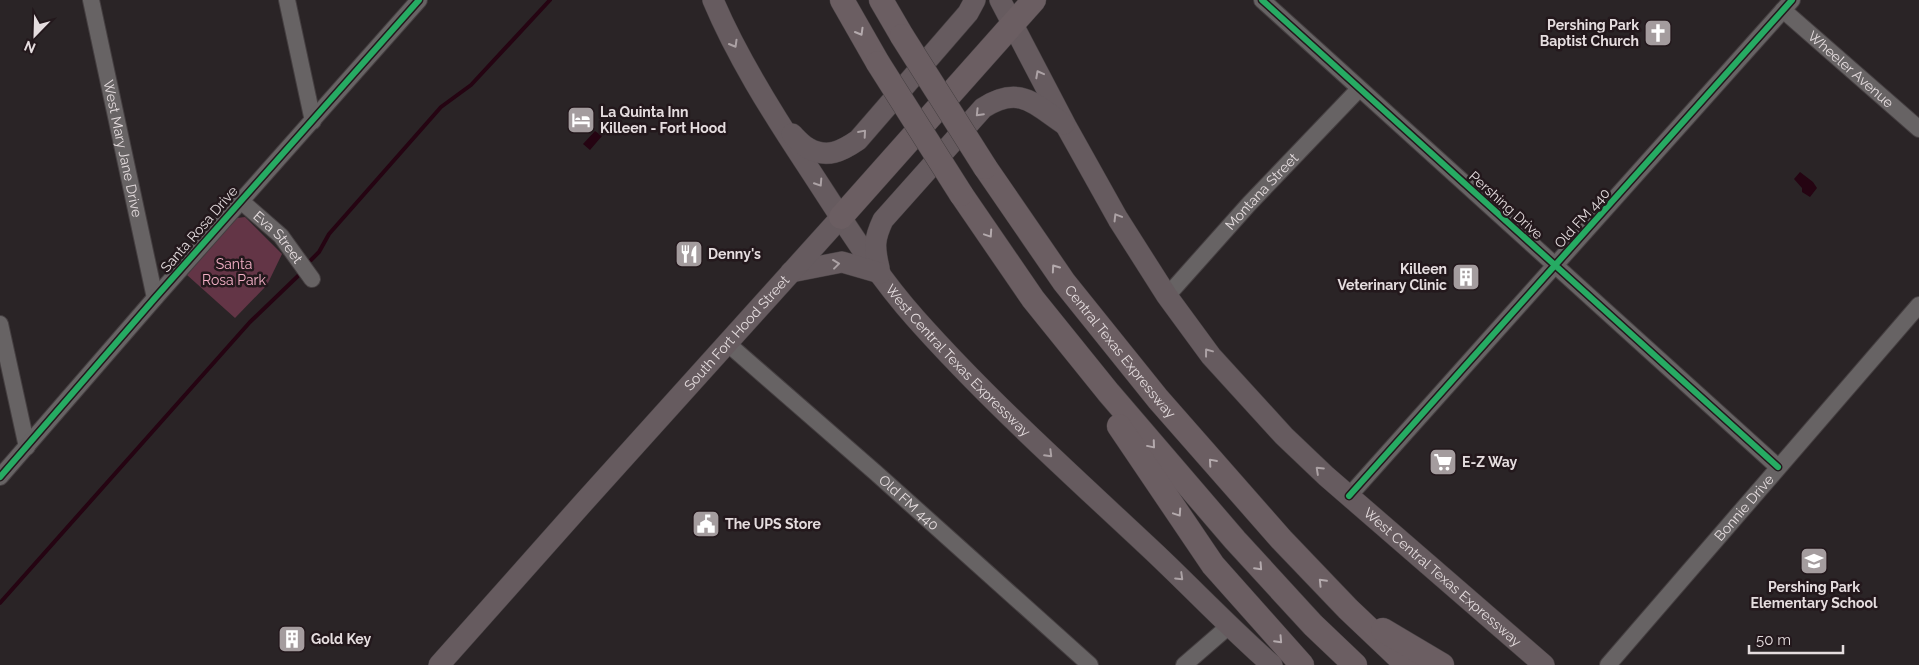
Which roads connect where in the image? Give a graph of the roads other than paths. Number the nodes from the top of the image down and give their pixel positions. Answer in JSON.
{"nodes":[{"id":1,"x":91,"y":0,"type":"edge"},
{"id":2,"x":286,"y":0,"type":"edge"},
{"id":3,"x":419,"y":0,"type":"edge"},
{"id":4,"x":713,"y":0,"type":"edge"},
{"id":5,"x":842,"y":0,"type":"edge"},
{"id":6,"x":881,"y":0,"type":"edge"},
{"id":7,"x":975,"y":0,"type":"edge"},
{"id":8,"x":1000,"y":0,"type":"edge"},
{"id":9,"x":1034,"y":0,"type":"edge"},
{"id":10,"x":1262,"y":0,"type":"edge"},
{"id":11,"x":1788,"y":5,"type":"edge"},
{"id":12,"x":1013,"y":24,"type":"junction"},
{"id":13,"x":1358,"y":89,"type":"junction"},
{"id":14,"x":313,"y":120,"type":"junction"},
{"id":15,"x":779,"y":123,"type":"junction"},
{"id":16,"x":1066,"y":126,"type":"junction"},
{"id":17,"x":1919,"y":129,"type":"edge"},
{"id":18,"x":240,"y":201,"type":"junction"},
{"id":19,"x":841,"y":217,"type":"junction"},
{"id":20,"x":1556,"y":266,"type":"junction"},
{"id":21,"x":791,"y":272,"type":"junction"},
{"id":22,"x":880,"y":274,"type":"junction"},
{"id":23,"x":312,"y":279,"type":"dead end"},
{"id":24,"x":1167,"y":296,"type":"junction"},
{"id":25,"x":155,"y":298,"type":"junction"},
{"id":26,"x":1033,"y":299,"type":"junction"},
{"id":27,"x":1919,"y":305,"type":"edge"},
{"id":28,"x":0,"y":324,"type":"edge"},
{"id":29,"x":2,"y":343,"type":"edge"},
{"id":30,"x":727,"y":343,"type":"junction"},
{"id":31,"x":27,"y":447,"type":"junction"},
{"id":32,"x":1778,"y":468,"type":"junction"},
{"id":33,"x":0,"y":477,"type":"edge"},
{"id":34,"x":1349,"y":496,"type":"junction"},
{"id":35,"x":1348,"y":609,"type":"junction"},
{"id":36,"x":1229,"y":626,"type":"junction"},
{"id":37,"x":439,"y":665,"type":"edge"},
{"id":38,"x":1090,"y":665,"type":"edge"},
{"id":39,"x":1184,"y":665,"type":"edge"},
{"id":40,"x":1272,"y":665,"type":"edge"},
{"id":41,"x":1302,"y":665,"type":"edge"},
{"id":42,"x":1355,"y":665,"type":"edge"},
{"id":43,"x":1407,"y":665,"type":"edge"},
{"id":44,"x":1442,"y":665,"type":"edge"},
{"id":45,"x":1544,"y":665,"type":"edge"},
{"id":46,"x":1608,"y":665,"type":"edge"}],
"edges":[{"from":1,"to":25,"type":"street","name":"West Mary Jane Drive"},
{"from":2,"to":14,"type":"street"},
{"from":3,"to":14,"type":"street","name":"Santa Rosa Drive"},
{"from":4,"to":15,"type":"main road","name":"West Central Texas Expressway","one_way":true},
{"from":5,"to":26,"type":"highway","one_way":true,"bridge":true},
{"from":35,"to":6,"type":"highway","name":"Central Texas Expressway","one_way":true,"bridge":true},
{"from":15,"to":7,"type":"main road","one_way":true},
{"from":8,"to":12,"type":"main road","name":"West Central Texas Expressway"},
{"from":9,"to":12,"type":"highway","name":"South Fort Hood Street"},
{"from":10,"to":13,"type":"street","name":"Pershing Drive"},
{"from":11,"to":17,"type":"street","name":"Wheeler Avenue"},
{"from":11,"to":20,"type":"street","name":"Old FM 440"},
{"from":16,"to":12,"type":"main road","name":"West Central Texas Expressway","one_way":true},
{"from":12,"to":19,"type":"highway","name":"South Fort Hood Street"},
{"from":13,"to":20,"type":"street","name":"Pershing Drive"},
{"from":13,"to":24,"type":"street","name":"Montana Street"},
{"from":14,"to":18,"type":"street","name":"Santa Rosa Drive"},
{"from":15,"to":19,"type":"main road","name":"West Central Texas Expressway","one_way":true},
{"from":16,"to":22,"type":"main road","one_way":true},
{"from":24,"to":16,"type":"main road","name":"West Central Texas Expressway","one_way":true},
{"from":18,"to":23,"type":"street","name":"Eva Street"},
{"from":18,"to":25,"type":"street","name":"Santa Rosa Drive"},
{"from":19,"to":21,"type":"main road","name":"South Fort Hood Street"},
{"from":19,"to":22,"type":"main road","name":"West Central Texas Expressway"},
{"from":20,"to":32,"type":"street","name":"Pershing Drive"},
{"from":20,"to":34,"type":"street","name":"Old FM 440"},
{"from":21,"to":22,"type":"main road","one_way":true},
{"from":21,"to":30,"type":"main road","name":"South Fort Hood Street"},
{"from":22,"to":36,"type":"main road","name":"West Central Texas Expressway","one_way":true},
{"from":34,"to":24,"type":"main road","name":"West Central Texas Expressway","one_way":true},
{"from":25,"to":31,"type":"street","name":"Santa Rosa Drive"},
{"from":26,"to":41,"type":"highway","one_way":true},
{"from":26,"to":42,"type":"highway","one_way":true},
{"from":27,"to":32,"type":"street","name":"Bonnie Drive"},
{"from":28,"to":29,"type":"street"},
{"from":29,"to":31,"type":"street"},
{"from":30,"to":37,"type":"main road","name":"South Fort Hood Street"},
{"from":30,"to":38,"type":"street","name":"Old FM 440"},
{"from":31,"to":33,"type":"street","name":"Santa Rosa Drive"},
{"from":32,"to":46,"type":"street","name":"Bonnie Drive"},
{"from":34,"to":45,"type":"main road","name":"West Central Texas Expressway"},
{"from":35,"to":43,"type":"highway","name":"Central Texas Expressway"},
{"from":35,"to":44,"type":"highway"},
{"from":36,"to":39,"type":"street"},
{"from":36,"to":40,"type":"main road","name":"West Central Texas Expressway"}]}
